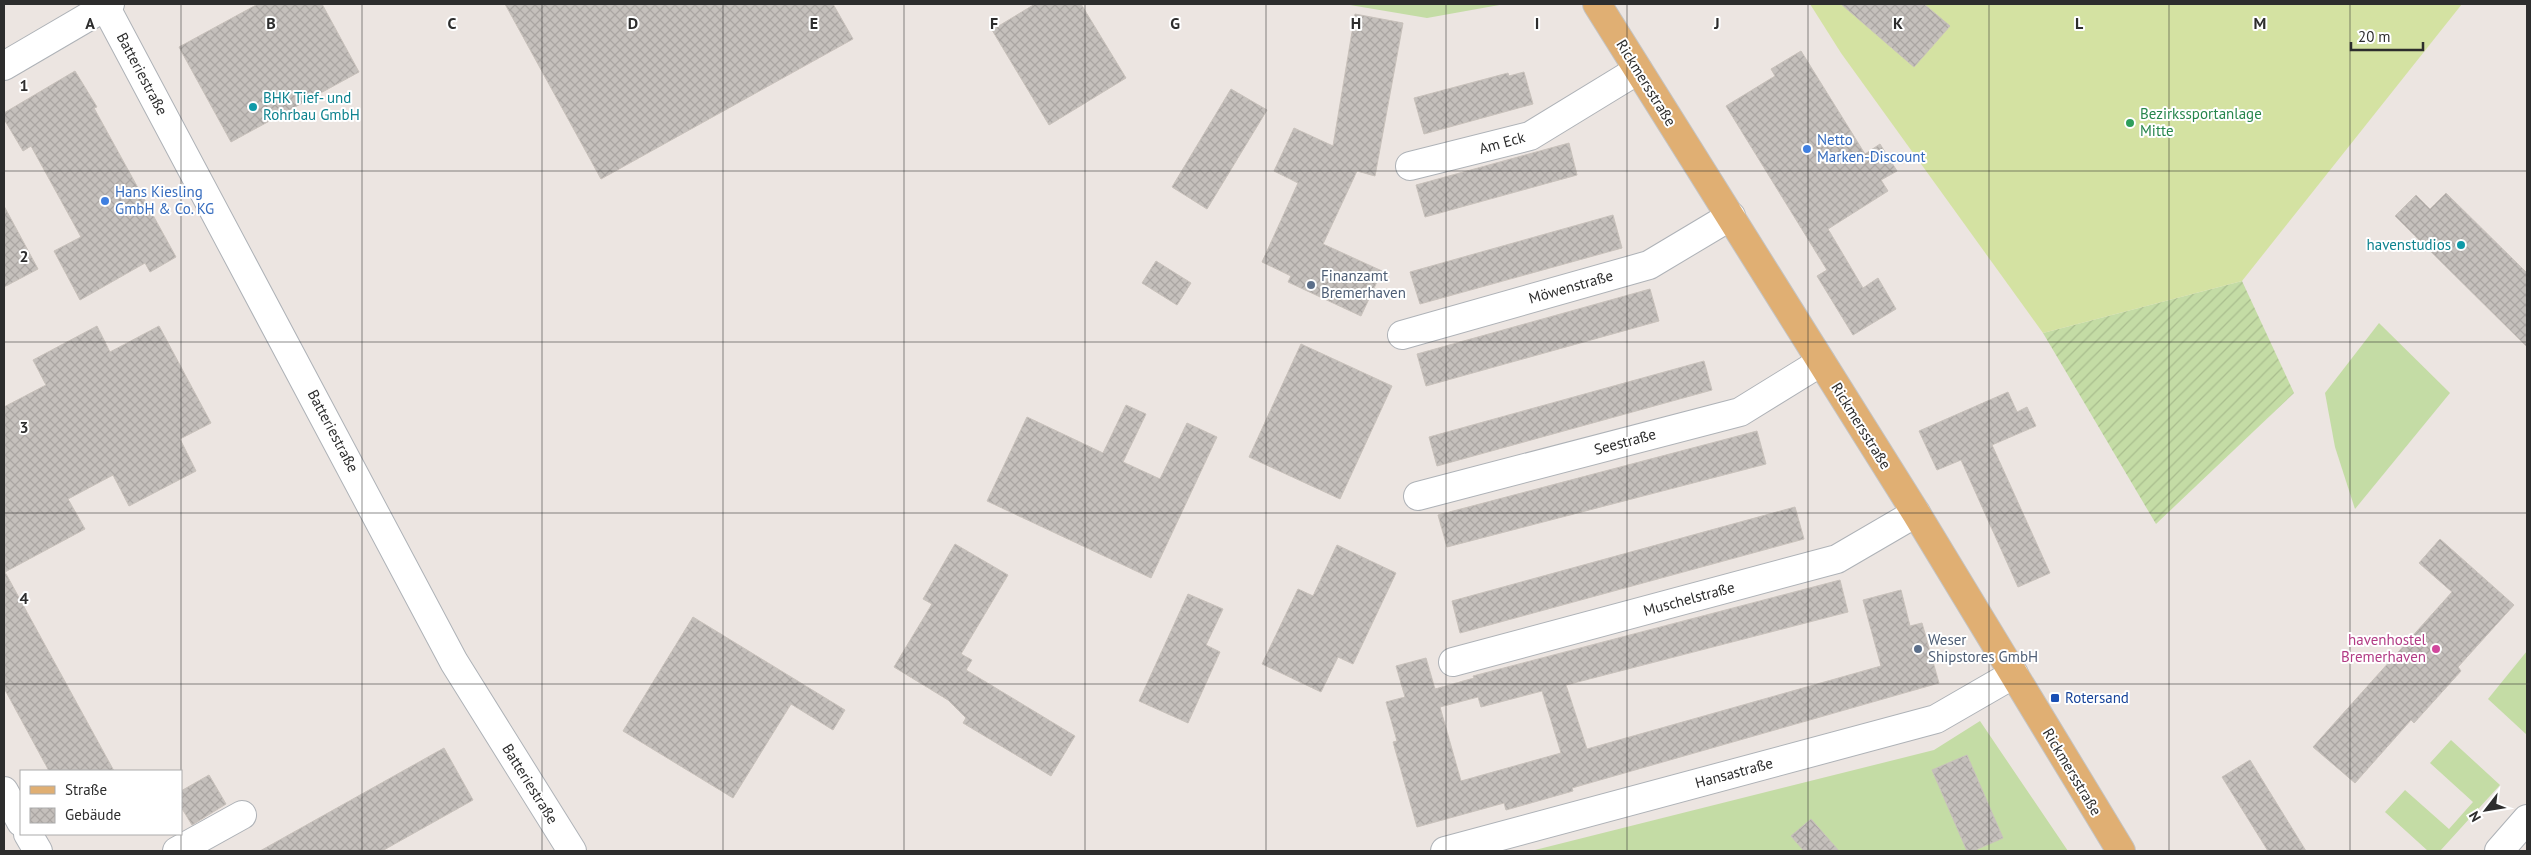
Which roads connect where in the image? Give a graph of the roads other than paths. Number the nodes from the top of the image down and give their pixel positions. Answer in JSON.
{"nodes":[{"id":1,"x":1597,"y":4,"type":"edge"},
{"id":2,"x":106,"y":5,"type":"edge"},
{"id":3,"x":4,"y":66,"type":"edge"},
{"id":4,"x":1638,"y":70,"type":"junction"},
{"id":5,"x":1410,"y":166,"type":"dead end"},
{"id":6,"x":1731,"y":216,"type":"junction"},
{"id":7,"x":1402,"y":335,"type":"dead end"},
{"id":8,"x":1821,"y":362,"type":"junction"},
{"id":9,"x":1418,"y":496,"type":"dead end"},
{"id":10,"x":1916,"y":513,"type":"junction"},
{"id":11,"x":1453,"y":662,"type":"dead end"},
{"id":12,"x":2014,"y":674,"type":"junction"},
{"id":13,"x":4,"y":791,"type":"edge"},
{"id":14,"x":242,"y":815,"type":"dead end"},
{"id":15,"x":20,"y":820,"type":"edge"},
{"id":16,"x":2527,"y":820,"type":"edge"},
{"id":17,"x":29,"y":835,"type":"edge"},
{"id":18,"x":38,"y":851,"type":"edge"},
{"id":19,"x":176,"y":851,"type":"edge"},
{"id":20,"x":572,"y":851,"type":"edge"},
{"id":21,"x":1444,"y":851,"type":"edge"},
{"id":22,"x":2121,"y":851,"type":"edge"},
{"id":23,"x":2499,"y":851,"type":"edge"}],
"edges":[{"from":1,"to":4,"type":"main road","name":"Rickmersstraße"},
{"from":2,"to":3,"type":"street"},
{"from":2,"to":20,"type":"street","name":"Batteriestraße"},
{"from":4,"to":5,"type":"street","name":"Am Eck"},
{"from":4,"to":6,"type":"main road","name":"Rickmersstraße"},
{"from":6,"to":7,"type":"street","name":"Möwenstraße"},
{"from":6,"to":8,"type":"main road","name":"Rickmersstraße"},
{"from":8,"to":9,"type":"street","name":"Seestraße"},
{"from":8,"to":10,"type":"main road","name":"Rickmersstraße"},
{"from":10,"to":11,"type":"street","name":"Muschelstraße"},
{"from":10,"to":12,"type":"main road","name":"Rickmersstraße"},
{"from":12,"to":21,"type":"street","name":"Hansastraße"},
{"from":12,"to":22,"type":"main road","name":"Rickmersstraße"},
{"from":13,"to":15,"type":"street"},
{"from":14,"to":19,"type":"street"},
{"from":16,"to":23,"type":"street"},
{"from":17,"to":18,"type":"street"}]}
